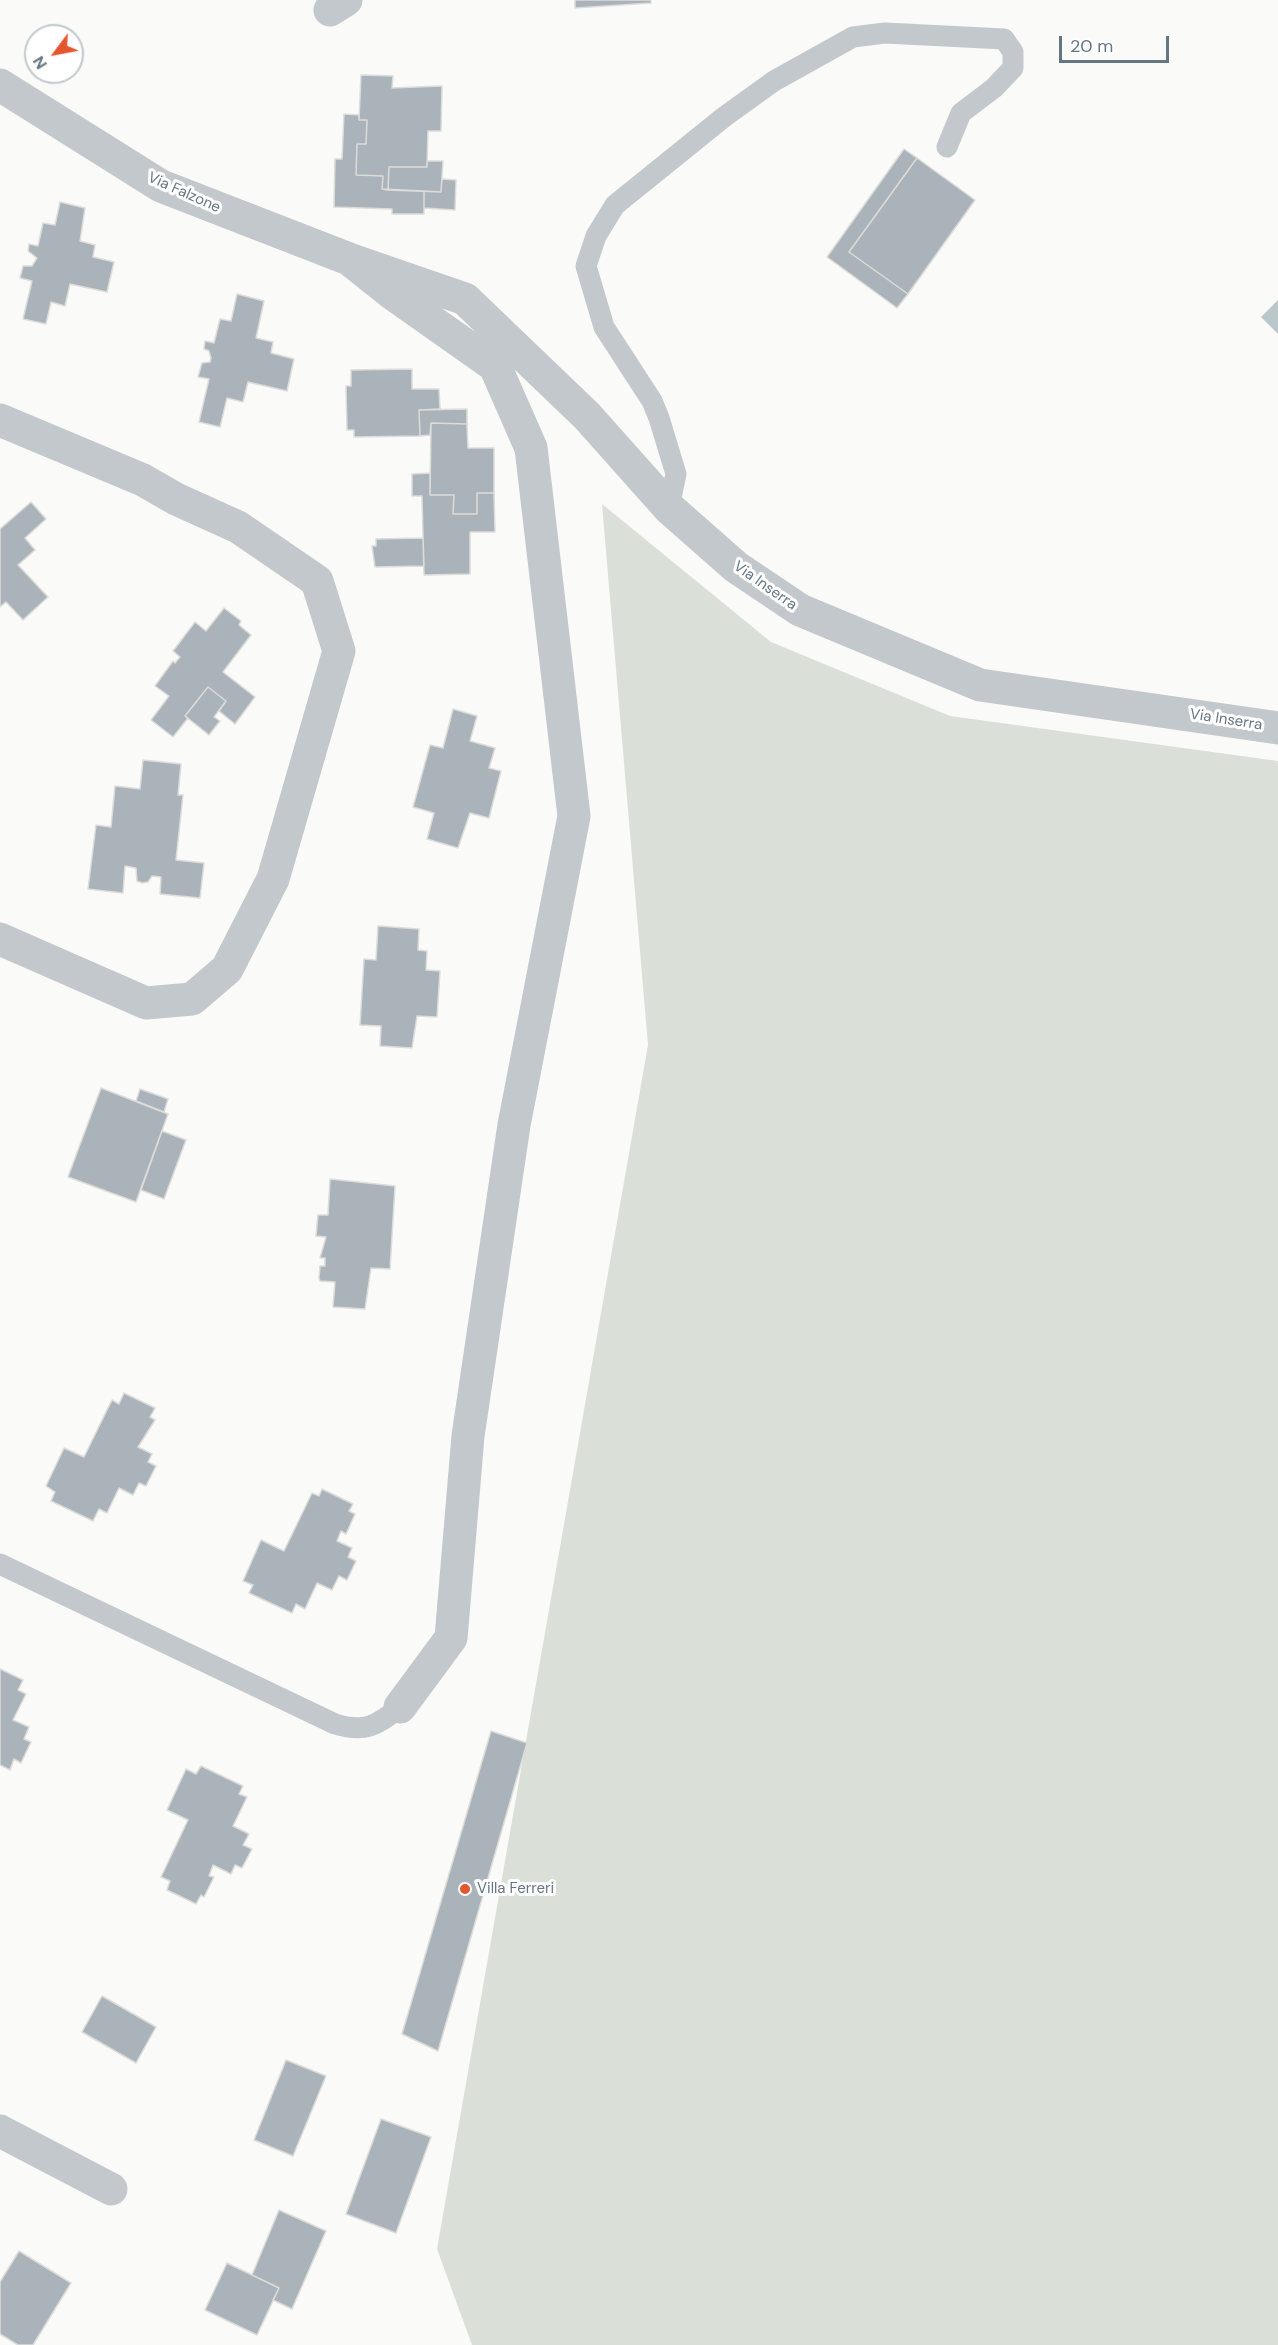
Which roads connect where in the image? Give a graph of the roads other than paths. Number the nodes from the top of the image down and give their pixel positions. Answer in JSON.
{"nodes":[{"id":1,"x":0,"y":85,"type":"edge"},
{"id":2,"x":947,"y":147,"type":"dead end"},
{"id":3,"x":349,"y":259,"type":"junction"},
{"id":4,"x":0,"y":420,"type":"edge"},
{"id":5,"x":669,"y":508,"type":"junction"},
{"id":6,"x":1278,"y":728,"type":"edge"},
{"id":7,"x":0,"y":939,"type":"edge"},
{"id":8,"x":0,"y":1564,"type":"edge"},
{"id":9,"x":400,"y":1707,"type":"joint"},
{"id":10,"x":0,"y":2130,"type":"edge"},
{"id":11,"x":111,"y":2189,"type":"dead end"}],
"edges":[{"from":1,"to":3,"type":"street","name":"Via Falzone"},
{"from":2,"to":5,"type":"lane"},
{"from":3,"to":5,"type":"street","name":"Via Inserra"},
{"from":3,"to":9,"type":"street"},
{"from":4,"to":7,"type":"street"},
{"from":5,"to":6,"type":"street","name":"Via Inserra"},
{"from":8,"to":9,"type":"lane"},
{"from":10,"to":11,"type":"street"}]}
